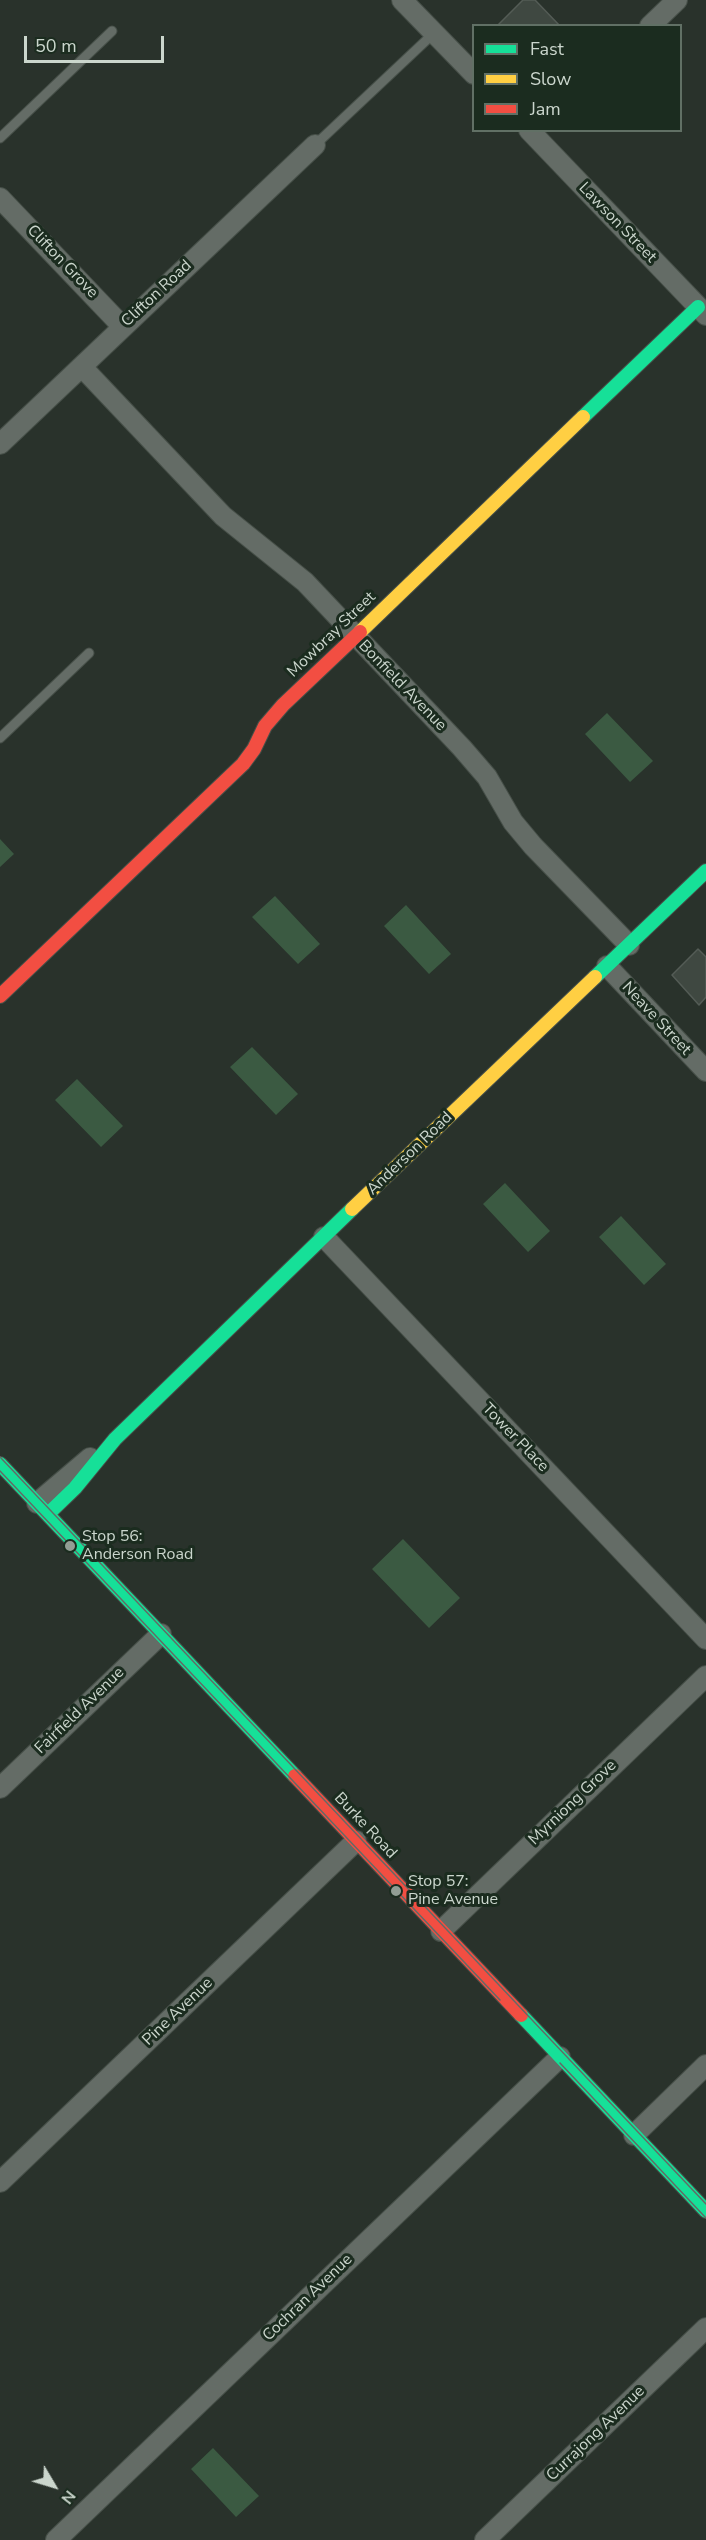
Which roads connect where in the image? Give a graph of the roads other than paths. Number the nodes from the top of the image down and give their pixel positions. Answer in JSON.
{"nodes":[{"id":1,"x":402,"y":0,"type":"edge"},
{"id":2,"x":677,"y":0,"type":"edge"},
{"id":3,"x":652,"y":24,"type":"edge"},
{"id":4,"x":112,"y":31,"type":"dead end"},
{"id":5,"x":434,"y":33,"type":"junction"},
{"id":6,"x":472,"y":72,"type":"edge"},
{"id":7,"x":534,"y":132,"type":"edge"},
{"id":8,"x":0,"y":138,"type":"edge"},
{"id":9,"x":315,"y":145,"type":"joint"},
{"id":10,"x":0,"y":198,"type":"edge"},
{"id":11,"x":702,"y":311,"type":"edge"},
{"id":12,"x":123,"y":327,"type":"junction"},
{"id":13,"x":82,"y":367,"type":"junction"},
{"id":14,"x":0,"y":444,"type":"edge"},
{"id":15,"x":355,"y":635,"type":"junction"},
{"id":16,"x":89,"y":653,"type":"dead end"},
{"id":17,"x":0,"y":738,"type":"edge"},
{"id":18,"x":706,"y":871,"type":"edge"},
{"id":19,"x":629,"y":945,"type":"junction"},
{"id":20,"x":607,"y":966,"type":"junction"},
{"id":21,"x":0,"y":996,"type":"edge"},
{"id":22,"x":706,"y":1071,"type":"edge"},
{"id":23,"x":324,"y":1237,"type":"junction"},
{"id":24,"x":116,"y":1439,"type":"joint"},
{"id":25,"x":0,"y":1464,"type":"edge"},
{"id":26,"x":42,"y":1509,"type":"junction"},
{"id":27,"x":161,"y":1634,"type":"junction"},
{"id":28,"x":706,"y":1639,"type":"edge"},
{"id":29,"x":706,"y":1676,"type":"edge"},
{"id":30,"x":0,"y":1788,"type":"edge"},
{"id":31,"x":356,"y":1841,"type":"junction"},
{"id":32,"x":441,"y":1931,"type":"junction"},
{"id":33,"x":560,"y":2057,"type":"junction"},
{"id":34,"x":706,"y":2065,"type":"edge"},
{"id":35,"x":634,"y":2135,"type":"junction"},
{"id":36,"x":0,"y":2182,"type":"edge"},
{"id":37,"x":706,"y":2211,"type":"edge"},
{"id":38,"x":706,"y":2328,"type":"edge"},
{"id":39,"x":56,"y":2540,"type":"edge"},
{"id":40,"x":485,"y":2540,"type":"edge"}],
"edges":[{"from":1,"to":5,"type":"street"},
{"from":2,"to":3,"type":"street"},
{"from":4,"to":8,"type":"lane"},
{"from":5,"to":6,"type":"street"},
{"from":5,"to":9,"type":"lane"},
{"from":7,"to":11,"type":"street","name":"Lawson Street"},
{"from":9,"to":12,"type":"street","name":"Clifton Road"},
{"from":10,"to":12,"type":"street","name":"Clifton Grove"},
{"from":11,"to":15,"type":"street","name":"Mowbray Street"},
{"from":12,"to":13,"type":"street","name":"Clifton Road"},
{"from":13,"to":14,"type":"street","name":"Clifton Road"},
{"from":13,"to":15,"type":"street","name":"Bonfield Avenue"},
{"from":15,"to":19,"type":"street","name":"Bonfield Avenue"},
{"from":15,"to":21,"type":"street","name":"Mowbray Street"},
{"from":16,"to":17,"type":"lane"},
{"from":18,"to":19,"type":"street","name":"Anderson Road"},
{"from":19,"to":20,"type":"street","name":"Anderson Road"},
{"from":20,"to":22,"type":"street","name":"Neave Street"},
{"from":20,"to":23,"type":"street","name":"Anderson Road"},
{"from":23,"to":24,"type":"street","name":"Anderson Road"},
{"from":23,"to":28,"type":"street","name":"Tower Place"},
{"from":24,"to":26,"type":"street","name":"Anderson Road"},
{"from":25,"to":26,"type":"street","name":"Burke Road"},
{"from":26,"to":27,"type":"street","name":"Burke Road"},
{"from":27,"to":30,"type":"street","name":"Fairfield Avenue"},
{"from":27,"to":31,"type":"street","name":"Burke Road"},
{"from":29,"to":32,"type":"street","name":"Myrniong Grove"},
{"from":31,"to":32,"type":"street","name":"Burke Road"},
{"from":31,"to":36,"type":"street","name":"Pine Avenue"},
{"from":32,"to":33,"type":"street","name":"Burke Road"},
{"from":33,"to":35,"type":"street","name":"Burke Road"},
{"from":33,"to":39,"type":"street","name":"Cochran Avenue"},
{"from":34,"to":35,"type":"street"},
{"from":35,"to":37,"type":"street","name":"Burke Road"},
{"from":38,"to":40,"type":"street","name":"Currajong Avenue"}]}
